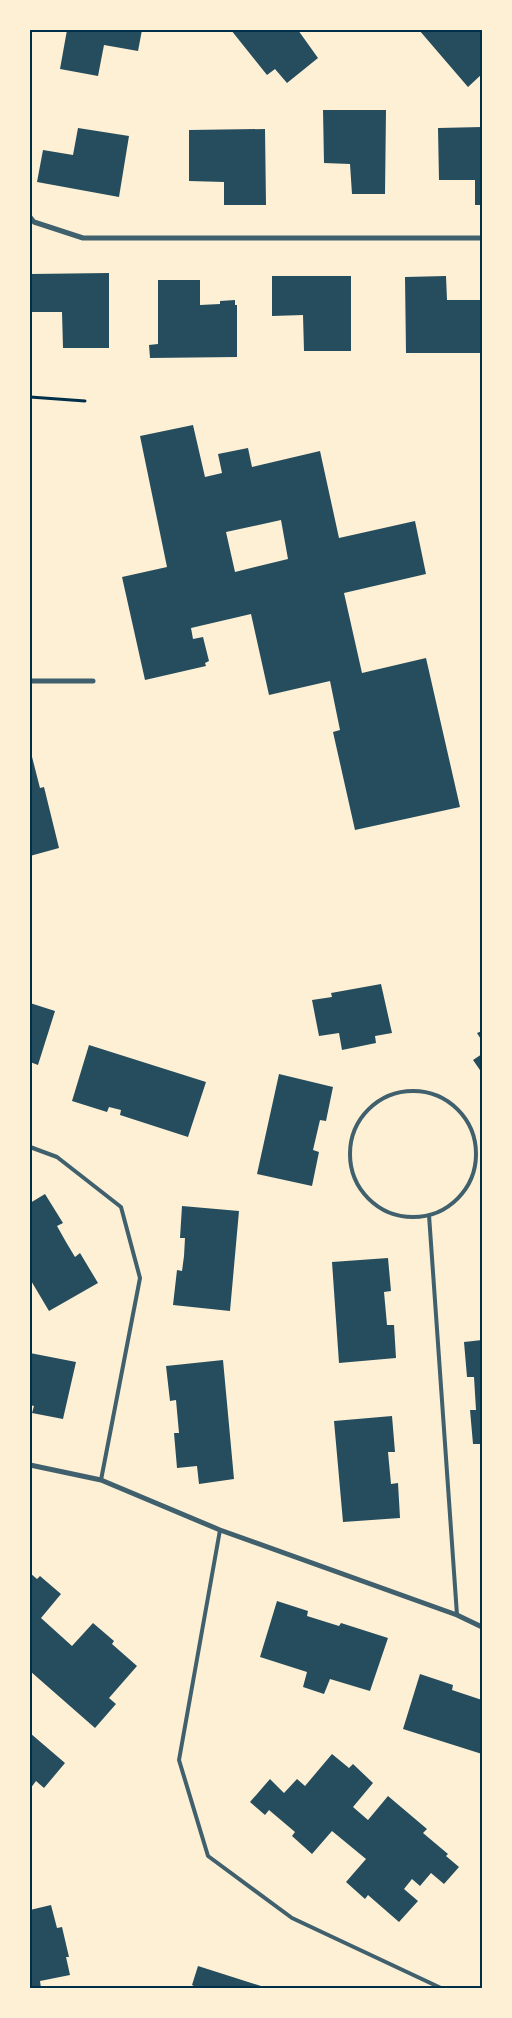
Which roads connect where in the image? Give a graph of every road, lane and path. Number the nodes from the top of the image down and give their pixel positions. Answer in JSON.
{"nodes":[{"id":1,"x":30,"y":217,"type":"edge"},
{"id":2,"x":482,"y":238,"type":"edge"},
{"id":3,"x":30,"y":397,"type":"edge"},
{"id":4,"x":85,"y":401,"type":"dead end"},
{"id":5,"x":30,"y":680,"type":"edge"},
{"id":6,"x":93,"y":681,"type":"dead end"},
{"id":7,"x":30,"y":1147,"type":"edge"},
{"id":8,"x":429,"y":1214,"type":"junction"},
{"id":9,"x":30,"y":1465,"type":"edge"},
{"id":10,"x":102,"y":1480,"type":"junction"},
{"id":11,"x":220,"y":1530,"type":"junction"},
{"id":12,"x":457,"y":1615,"type":"junction"},
{"id":13,"x":482,"y":1627,"type":"edge"},
{"id":14,"x":441,"y":1988,"type":"edge"}],
"edges":[{"from":1,"to":2,"type":"street"},
{"from":3,"to":4,"type":"path"},
{"from":5,"to":6,"type":"street"},
{"from":7,"to":10,"type":"lane"},
{"from":8,"to":8,"type":"lane"},
{"from":8,"to":12,"type":"lane"},
{"from":9,"to":10,"type":"street"},
{"from":10,"to":11,"type":"street"},
{"from":11,"to":12,"type":"street"},
{"from":11,"to":14,"type":"lane"},
{"from":12,"to":13,"type":"street"}]}
